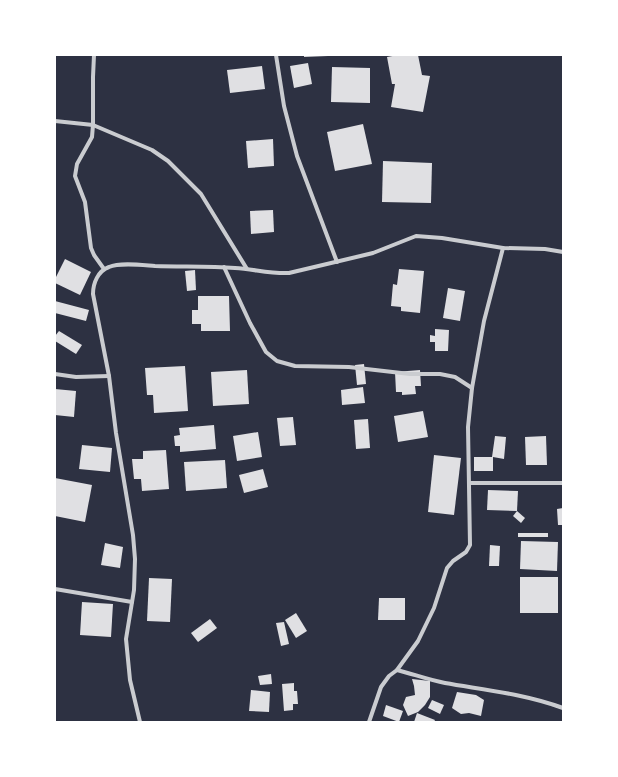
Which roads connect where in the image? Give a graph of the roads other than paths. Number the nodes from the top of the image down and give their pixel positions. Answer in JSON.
{"nodes":[{"id":1,"x":94,"y":55,"type":"edge"},
{"id":2,"x":276,"y":55,"type":"edge"},
{"id":3,"x":55,"y":121,"type":"edge"},
{"id":4,"x":93,"y":125,"type":"junction"},
{"id":5,"x":503,"y":248,"type":"junction"},
{"id":6,"x":563,"y":252,"type":"edge"},
{"id":7,"x":338,"y":262,"type":"junction"},
{"id":8,"x":224,"y":267,"type":"junction"},
{"id":9,"x":104,"y":269,"type":"junction"},
{"id":10,"x":247,"y":269,"type":"junction"},
{"id":11,"x":55,"y":374,"type":"edge"},
{"id":12,"x":109,"y":376,"type":"junction"},
{"id":13,"x":472,"y":388,"type":"junction"},
{"id":14,"x":469,"y":483,"type":"junction"},
{"id":15,"x":563,"y":483,"type":"edge"},
{"id":16,"x":55,"y":589,"type":"edge"},
{"id":17,"x":132,"y":602,"type":"junction"},
{"id":18,"x":397,"y":670,"type":"junction"},
{"id":19,"x":563,"y":708,"type":"edge"},
{"id":20,"x":140,"y":722,"type":"edge"},
{"id":21,"x":369,"y":722,"type":"edge"}],
"edges":[{"from":1,"to":4,"type":"street"},
{"from":2,"to":7,"type":"street"},
{"from":3,"to":4,"type":"street"},
{"from":4,"to":9,"type":"street"},
{"from":4,"to":10,"type":"street"},
{"from":5,"to":6,"type":"street"},
{"from":5,"to":7,"type":"street"},
{"from":5,"to":13,"type":"street"},
{"from":7,"to":10,"type":"street"},
{"from":8,"to":9,"type":"street"},
{"from":8,"to":10,"type":"street"},
{"from":8,"to":13,"type":"street"},
{"from":9,"to":12,"type":"street"},
{"from":11,"to":12,"type":"street"},
{"from":12,"to":17,"type":"street"},
{"from":13,"to":14,"type":"street"},
{"from":14,"to":15,"type":"street"},
{"from":14,"to":18,"type":"street"},
{"from":16,"to":17,"type":"street"},
{"from":17,"to":20,"type":"street"},
{"from":18,"to":19,"type":"street"},
{"from":18,"to":21,"type":"street"}]}
